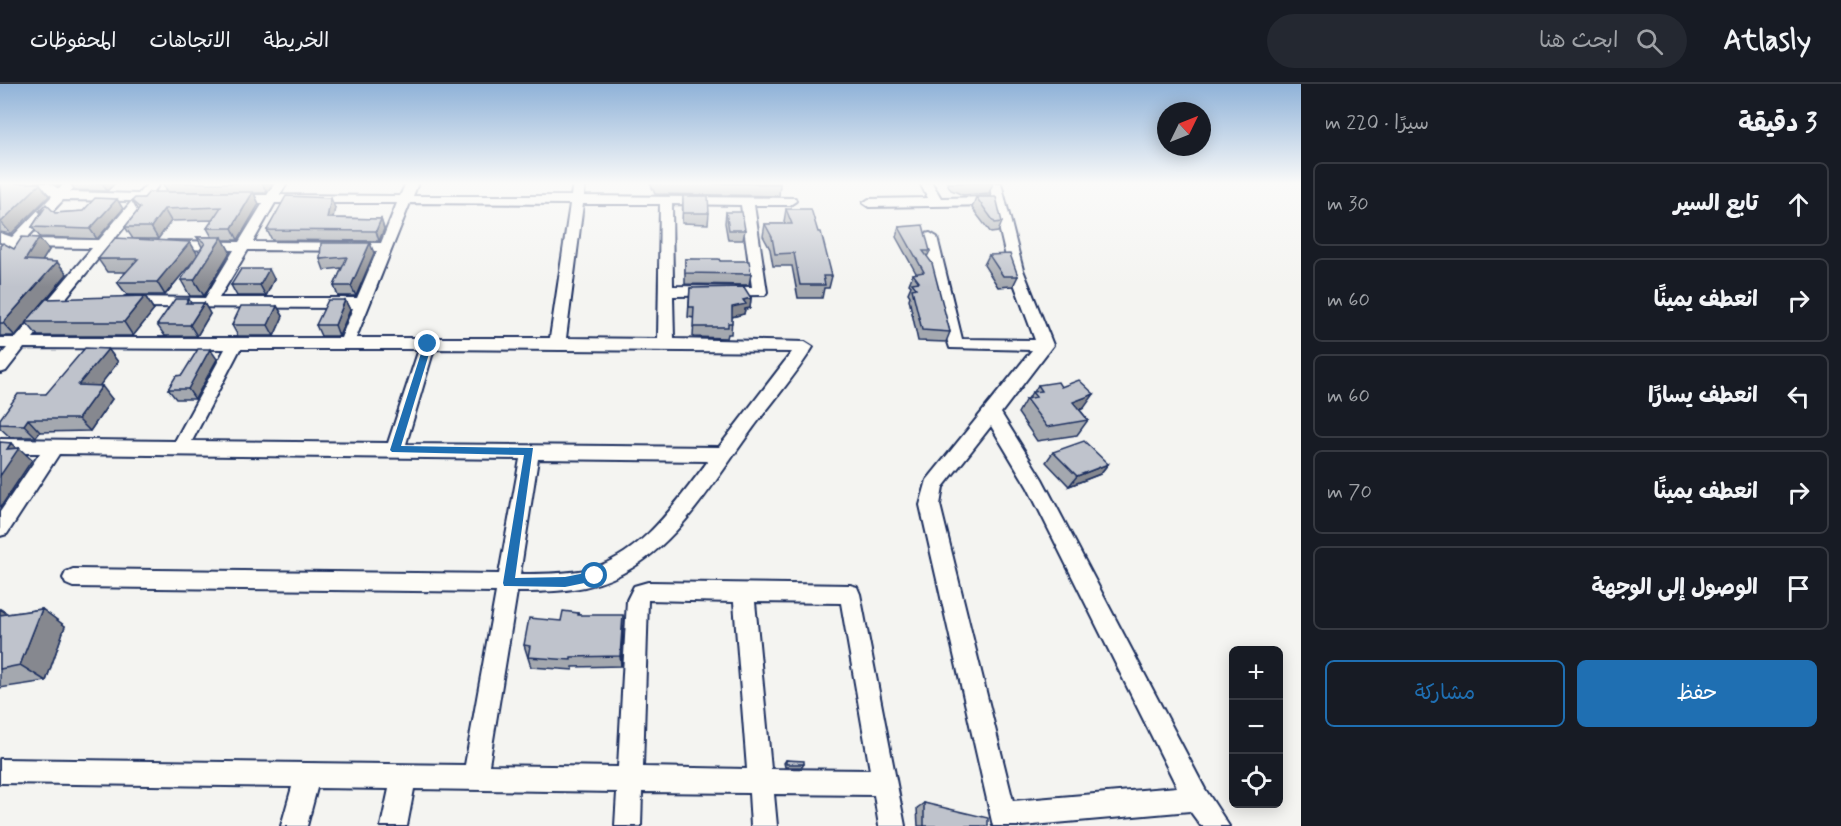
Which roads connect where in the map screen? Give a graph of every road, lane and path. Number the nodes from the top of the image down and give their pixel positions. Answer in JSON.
{"nodes":[{"id":1,"x":39,"y":218,"type":"edge"},
{"id":2,"x":125,"y":218,"type":"edge"},
{"id":3,"x":260,"y":218,"type":"edge"},
{"id":4,"x":398,"y":218,"type":"edge"},
{"id":5,"x":575,"y":218,"type":"edge"},
{"id":6,"x":666,"y":218,"type":"edge"},
{"id":7,"x":749,"y":218,"type":"edge"},
{"id":8,"x":1003,"y":218,"type":"edge"},
{"id":9,"x":0,"y":237,"type":"edge"},
{"id":10,"x":930,"y":237,"type":"dead end"},
{"id":11,"x":15,"y":243,"type":"junction"},
{"id":12,"x":102,"y":245,"type":"junction"},
{"id":13,"x":244,"y":245,"type":"junction"},
{"id":14,"x":386,"y":247,"type":"junction"},
{"id":15,"x":0,"y":258,"type":"edge"},
{"id":16,"x":666,"y":291,"type":"junction"},
{"id":17,"x":210,"y":301,"type":"junction"},
{"id":18,"x":54,"y":302,"type":"junction"},
{"id":19,"x":76,"y":302,"type":"edge"},
{"id":20,"x":110,"y":302,"type":"edge"},
{"id":21,"x":363,"y":303,"type":"junction"},
{"id":22,"x":0,"y":343,"type":"edge"},
{"id":23,"x":20,"y":343,"type":"junction"},
{"id":24,"x":235,"y":344,"type":"junction"},
{"id":25,"x":346,"y":344,"type":"junction"},
{"id":26,"x":428,"y":344,"type":"junction"},
{"id":27,"x":557,"y":344,"type":"junction"},
{"id":28,"x":666,"y":344,"type":"junction"},
{"id":29,"x":1044,"y":345,"type":"junction"},
{"id":30,"x":0,"y":367,"type":"edge"},
{"id":31,"x":992,"y":413,"type":"junction"},
{"id":32,"x":0,"y":446,"type":"edge"},
{"id":33,"x":54,"y":447,"type":"junction"},
{"id":34,"x":180,"y":448,"type":"junction"},
{"id":35,"x":395,"y":450,"type":"junction"},
{"id":36,"x":530,"y":451,"type":"junction"},
{"id":37,"x":723,"y":454,"type":"junction"},
{"id":38,"x":0,"y":528,"type":"edge"},
{"id":39,"x":73,"y":578,"type":"dead end"},
{"id":40,"x":508,"y":583,"type":"junction"},
{"id":41,"x":744,"y":592,"type":"junction"},
{"id":42,"x":0,"y":771,"type":"edge"},
{"id":43,"x":308,"y":775,"type":"junction"},
{"id":44,"x":404,"y":777,"type":"junction"},
{"id":45,"x":476,"y":778,"type":"junction"},
{"id":46,"x":629,"y":780,"type":"junction"},
{"id":47,"x":760,"y":781,"type":"junction"},
{"id":48,"x":884,"y":783,"type":"junction"},
{"id":49,"x":1196,"y":798,"type":"junction"},
{"id":50,"x":1004,"y":820,"type":"edge"},
{"id":51,"x":294,"y":826,"type":"edge"},
{"id":52,"x":394,"y":826,"type":"edge"},
{"id":53,"x":628,"y":826,"type":"edge"},
{"id":54,"x":764,"y":826,"type":"edge"},
{"id":55,"x":892,"y":826,"type":"edge"},
{"id":56,"x":1216,"y":826,"type":"edge"}],
"edges":[{"from":1,"to":11,"type":"street"},
{"from":2,"to":12,"type":"street"},
{"from":3,"to":13,"type":"street"},
{"from":4,"to":14,"type":"street"},
{"from":5,"to":27,"type":"street"},
{"from":6,"to":16,"type":"street"},
{"from":7,"to":16,"type":"street"},
{"from":8,"to":29,"type":"street"},
{"from":9,"to":11,"type":"street"},
{"from":10,"to":29,"type":"street"},
{"from":11,"to":12,"type":"street"},
{"from":11,"to":15,"type":"street"},
{"from":12,"to":13,"type":"street"},
{"from":12,"to":18,"type":"street"},
{"from":13,"to":14,"type":"street"},
{"from":13,"to":17,"type":"street"},
{"from":14,"to":21,"type":"street"},
{"from":16,"to":28,"type":"street"},
{"from":17,"to":20,"type":"street"},
{"from":17,"to":21,"type":"street"},
{"from":18,"to":19,"type":"street"},
{"from":18,"to":23,"type":"street"},
{"from":21,"to":25,"type":"street"},
{"from":22,"to":23,"type":"street"},
{"from":23,"to":24,"type":"street"},
{"from":23,"to":30,"type":"street"},
{"from":24,"to":25,"type":"street"},
{"from":24,"to":34,"type":"street"},
{"from":25,"to":26,"type":"street"},
{"from":26,"to":27,"type":"street"},
{"from":26,"to":35,"type":"street"},
{"from":27,"to":28,"type":"street"},
{"from":28,"to":37,"type":"street"},
{"from":29,"to":31,"type":"street"},
{"from":31,"to":49,"type":"street"},
{"from":31,"to":50,"type":"street"},
{"from":32,"to":33,"type":"street"},
{"from":33,"to":34,"type":"street"},
{"from":33,"to":38,"type":"street"},
{"from":34,"to":35,"type":"street"},
{"from":35,"to":36,"type":"street"},
{"from":36,"to":37,"type":"street"},
{"from":36,"to":40,"type":"street"},
{"from":37,"to":40,"type":"street"},
{"from":39,"to":40,"type":"street"},
{"from":40,"to":45,"type":"street"},
{"from":41,"to":46,"type":"street"},
{"from":41,"to":47,"type":"street"},
{"from":41,"to":48,"type":"street"},
{"from":42,"to":43,"type":"street"},
{"from":43,"to":44,"type":"street"},
{"from":43,"to":51,"type":"street"},
{"from":44,"to":45,"type":"street"},
{"from":44,"to":52,"type":"street"},
{"from":45,"to":46,"type":"street"},
{"from":46,"to":47,"type":"street"},
{"from":46,"to":53,"type":"street"},
{"from":47,"to":48,"type":"street"},
{"from":47,"to":54,"type":"street"},
{"from":48,"to":55,"type":"street"},
{"from":49,"to":50,"type":"street"},
{"from":49,"to":56,"type":"street"}]}
